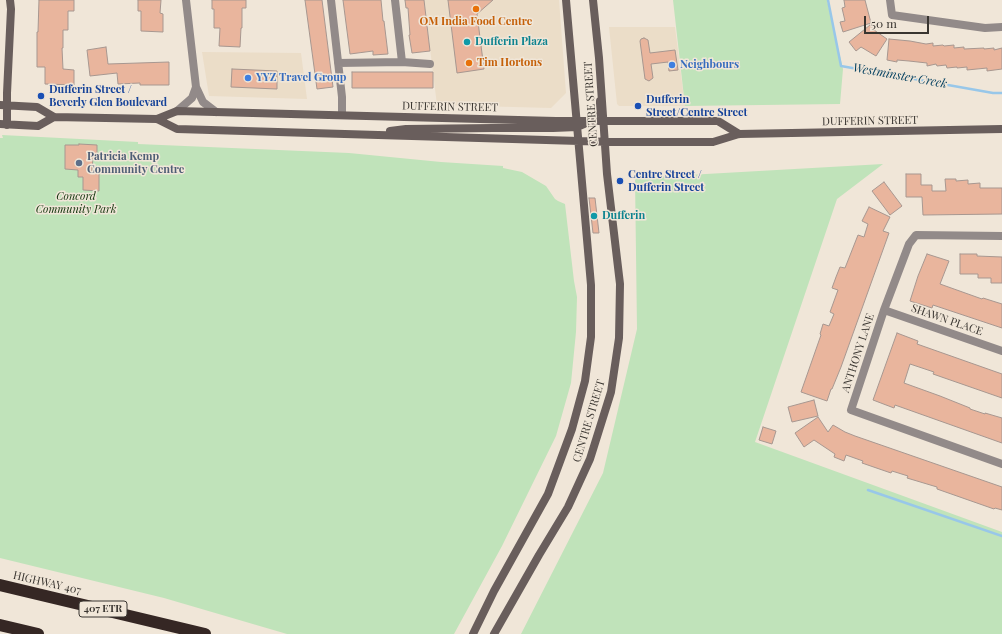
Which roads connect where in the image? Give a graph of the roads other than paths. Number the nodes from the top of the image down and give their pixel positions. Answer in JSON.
{"nodes":[{"id":1,"x":10,"y":0,"type":"edge"},
{"id":2,"x":186,"y":0,"type":"edge"},
{"id":3,"x":330,"y":0,"type":"edge"},
{"id":4,"x":395,"y":0,"type":"edge"},
{"id":5,"x":566,"y":0,"type":"edge"},
{"id":6,"x":593,"y":0,"type":"edge"},
{"id":7,"x":890,"y":0,"type":"edge"},
{"id":8,"x":1002,"y":27,"type":"edge"},
{"id":9,"x":402,"y":62,"type":"junction"},
{"id":10,"x":338,"y":63,"type":"junction"},
{"id":11,"x":430,"y":64,"type":"dead end"},
{"id":12,"x":196,"y":88,"type":"junction"},
{"id":13,"x":602,"y":92,"type":"junction"},
{"id":14,"x":4,"y":105,"type":"edge"},
{"id":15,"x":177,"y":111,"type":"junction"},
{"id":16,"x":216,"y":112,"type":"junction"},
{"id":17,"x":342,"y":115,"type":"junction"},
{"id":18,"x":54,"y":117,"type":"junction"},
{"id":19,"x":157,"y":119,"type":"junction"},
{"id":20,"x":589,"y":121,"type":"junction"},
{"id":21,"x":603,"y":121,"type":"junction"},
{"id":22,"x":4,"y":124,"type":"edge"},
{"id":23,"x":577,"y":124,"type":"junction"},
{"id":24,"x":1002,"y":129,"type":"edge"},
{"id":25,"x":357,"y":134,"type":"junction"},
{"id":26,"x":739,"y":134,"type":"junction"},
{"id":27,"x":578,"y":141,"type":"junction"},
{"id":28,"x":605,"y":142,"type":"junction"},
{"id":29,"x":1002,"y":236,"type":"edge"},
{"id":30,"x":884,"y":310,"type":"junction"},
{"id":31,"x":1002,"y":351,"type":"edge"},
{"id":32,"x":1002,"y":464,"type":"edge"},
{"id":33,"x":0,"y":585,"type":"edge"},
{"id":34,"x":0,"y":625,"type":"edge"},
{"id":35,"x":38,"y":634,"type":"edge"},
{"id":36,"x":205,"y":634,"type":"edge"},
{"id":37,"x":473,"y":634,"type":"edge"},
{"id":38,"x":494,"y":634,"type":"edge"}],
"edges":[{"from":1,"to":14,"type":"main road"},
{"from":2,"to":12,"type":"street"},
{"from":3,"to":10,"type":"street"},
{"from":4,"to":9,"type":"street"},
{"from":5,"to":23,"type":"main road","name":"CENTRE STREET"},
{"from":6,"to":13,"type":"main road","name":"CENTRE STREET"},
{"from":7,"to":8,"type":"street"},
{"from":9,"to":10,"type":"street"},
{"from":9,"to":11,"type":"street"},
{"from":10,"to":17,"type":"street"},
{"from":12,"to":15,"type":"street"},
{"from":12,"to":16,"type":"street"},
{"from":13,"to":20,"type":"main road"},
{"from":13,"to":21,"type":"main road","name":"CENTRE STREET"},
{"from":14,"to":18,"type":"main road","name":"DUFFERIN STREET"},
{"from":14,"to":22,"type":"main road"},
{"from":15,"to":16,"type":"main road","name":"DUFFERIN STREET"},
{"from":15,"to":19,"type":"main road","name":"DUFFERIN STREET"},
{"from":16,"to":17,"type":"main road","name":"DUFFERIN STREET"},
{"from":17,"to":23,"type":"main road","name":"DUFFERIN STREET"},
{"from":18,"to":19,"type":"main road","name":"DUFFERIN STREET"},
{"from":18,"to":22,"type":"main road","name":"DUFFERIN STREET"},
{"from":19,"to":25,"type":"main road","name":"DUFFERIN STREET"},
{"from":20,"to":21,"type":"main road","name":"DUFFERIN STREET"},
{"from":20,"to":23,"type":"main road","name":"DUFFERIN STREET"},
{"from":21,"to":26,"type":"main road","name":"DUFFERIN STREET"},
{"from":21,"to":28,"type":"main road","name":"CENTRE STREET"},
{"from":23,"to":25,"type":"main road"},
{"from":23,"to":27,"type":"main road","name":"CENTRE STREET"},
{"from":24,"to":26,"type":"main road","name":"DUFFERIN STREET"},
{"from":25,"to":27,"type":"main road","name":"DUFFERIN STREET"},
{"from":26,"to":28,"type":"main road","name":"DUFFERIN STREET"},
{"from":27,"to":28,"type":"main road","name":"DUFFERIN STREET"},
{"from":27,"to":37,"type":"main road","name":"CENTRE STREET"},
{"from":28,"to":38,"type":"main road","name":"CENTRE STREET"},
{"from":29,"to":30,"type":"street","name":"ANTHONY LANE"},
{"from":30,"to":31,"type":"street","name":"SHAWN PLACE"},
{"from":30,"to":32,"type":"street","name":"ANTHONY LANE"},
{"from":33,"to":36,"type":"highway","name":"HIGHWAY 407","number":"407 ETR"},
{"from":34,"to":35,"type":"highway"}]}
